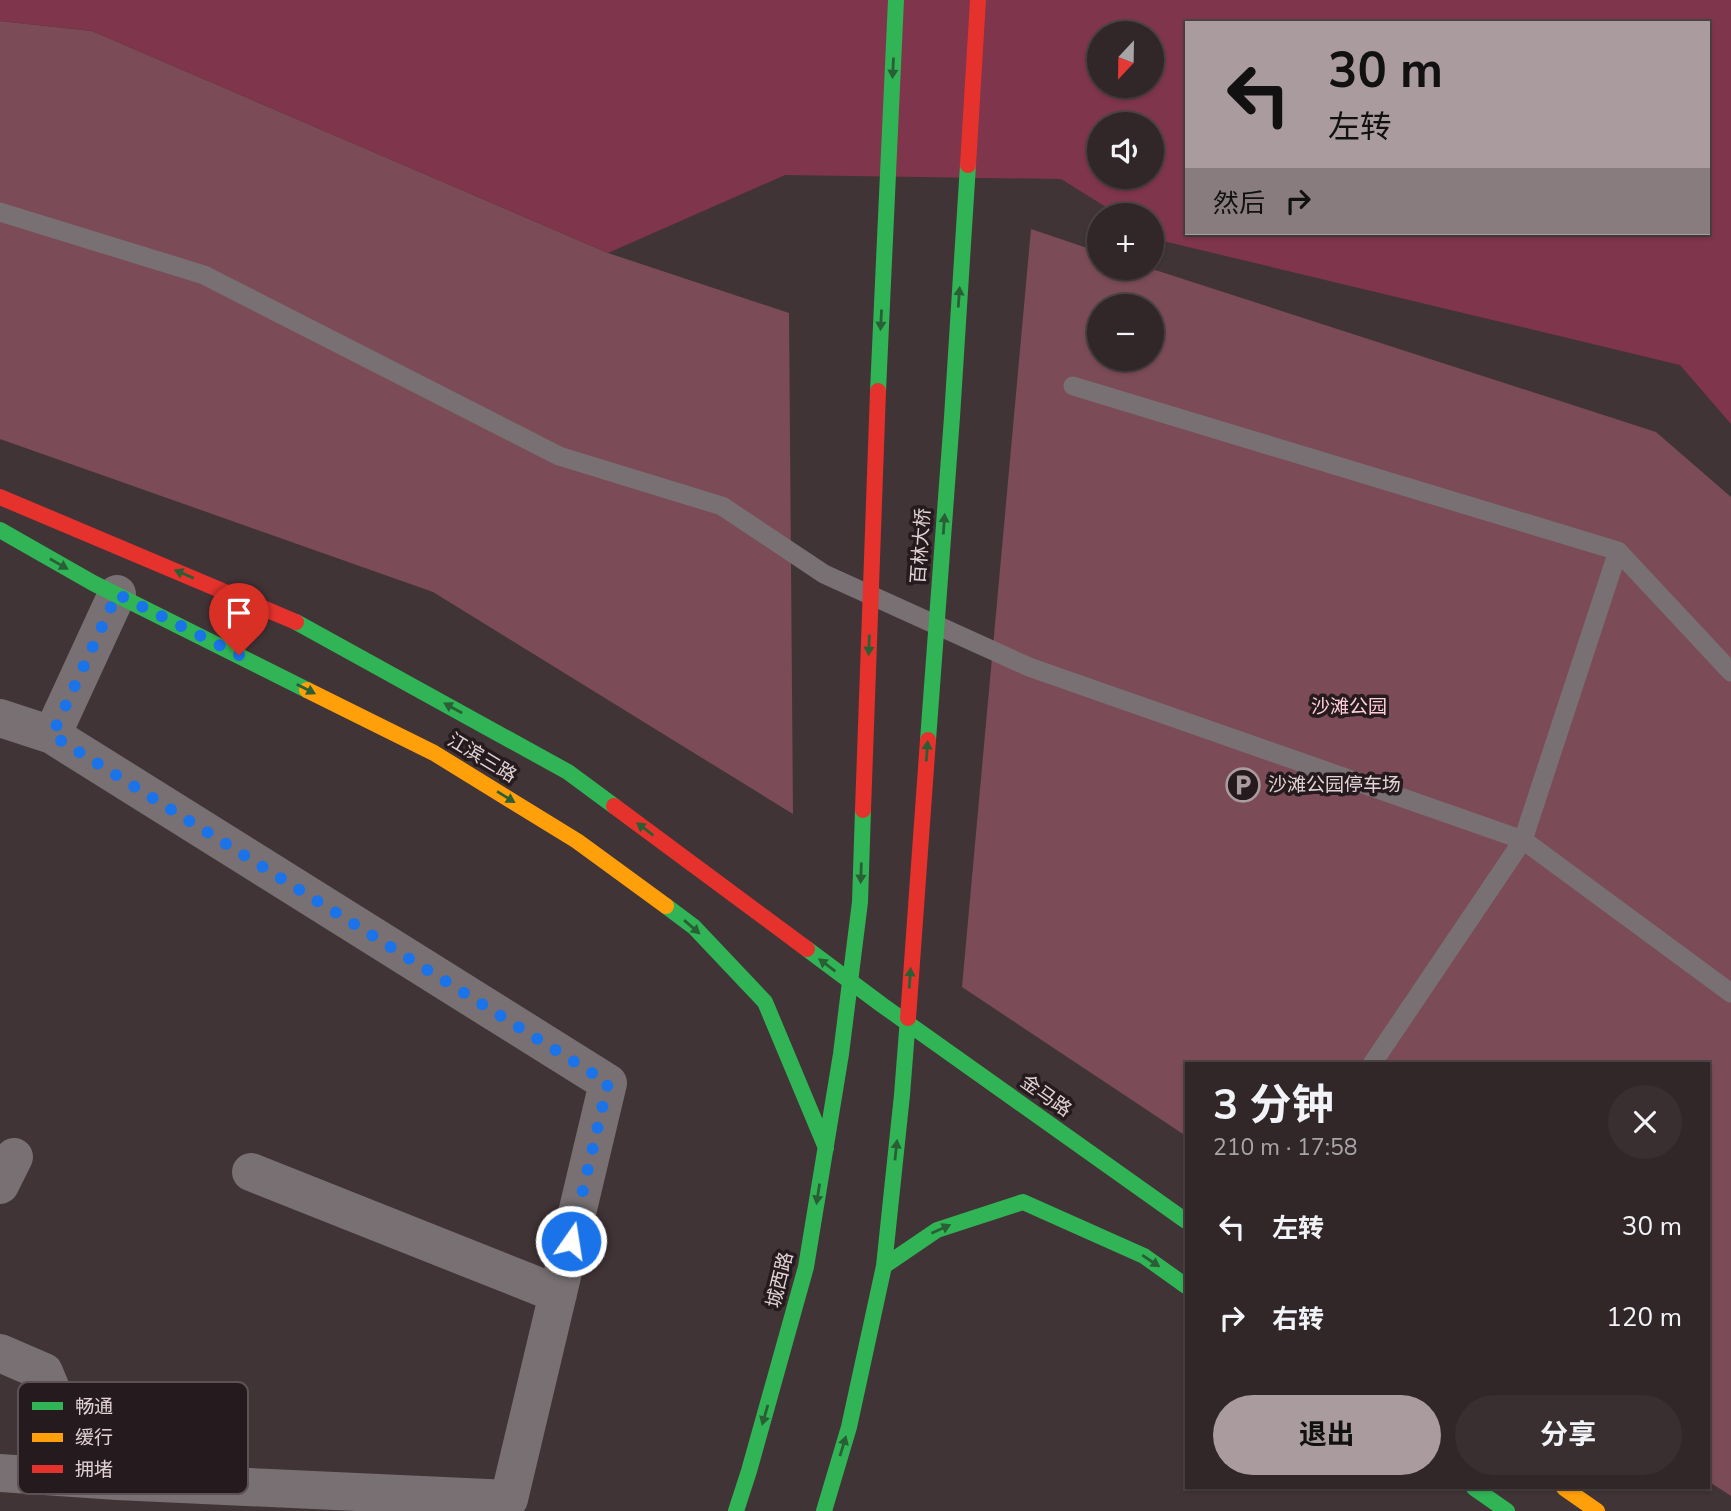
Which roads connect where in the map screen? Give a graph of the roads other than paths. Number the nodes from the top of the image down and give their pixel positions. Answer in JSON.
{"nodes":[{"id":1,"x":895,"y":0,"type":"edge"},
{"id":2,"x":978,"y":0,"type":"edge"},
{"id":3,"x":0,"y":212,"type":"edge"},
{"id":4,"x":1073,"y":386,"type":"dead end"},
{"id":5,"x":0,"y":497,"type":"edge"},
{"id":6,"x":0,"y":530,"type":"edge"},
{"id":7,"x":1618,"y":551,"type":"junction"},
{"id":8,"x":117,"y":594,"type":"junction"},
{"id":9,"x":1731,"y":672,"type":"edge"},
{"id":10,"x":0,"y":718,"type":"edge"},
{"id":11,"x":52,"y":735,"type":"junction"},
{"id":12,"x":1523,"y":840,"type":"junction"},
{"id":13,"x":1731,"y":993,"type":"edge"},
{"id":14,"x":882,"y":1005,"type":"joint"},
{"id":15,"x":1373,"y":1062,"type":"edge"},
{"id":16,"x":826,"y":1148,"type":"junction"},
{"id":17,"x":251,"y":1172,"type":"dead end"},
{"id":18,"x":1185,"y":1220,"type":"edge"},
{"id":19,"x":884,"y":1266,"type":"junction"},
{"id":20,"x":1185,"y":1285,"type":"edge"},
{"id":21,"x":558,"y":1294,"type":"junction"},
{"id":22,"x":0,"y":1353,"type":"edge"},
{"id":23,"x":49,"y":1382,"type":"edge"},
{"id":24,"x":0,"y":1473,"type":"edge"},
{"id":25,"x":18,"y":1476,"type":"edge"},
{"id":26,"x":1475,"y":1489,"type":"edge"},
{"id":27,"x":1565,"y":1489,"type":"edge"},
{"id":28,"x":248,"y":1493,"type":"edge"},
{"id":29,"x":736,"y":1511,"type":"edge"},
{"id":30,"x":824,"y":1511,"type":"edge"},
{"id":31,"x":1507,"y":1511,"type":"edge"},
{"id":32,"x":1597,"y":1511,"type":"edge"}],
"edges":[{"from":1,"to":16,"type":"main road","name":"城西路","one_way":true},
{"from":19,"to":2,"type":"main road","name":"百林大桥","one_way":true},
{"from":3,"to":12,"type":"lane"},
{"from":4,"to":7,"type":"lane"},
{"from":14,"to":5,"type":"main road","name":"江滨三路","one_way":true},
{"from":6,"to":8,"type":"main road","name":"江滨三路","one_way":true},
{"from":7,"to":9,"type":"lane"},
{"from":7,"to":12,"type":"lane"},
{"from":8,"to":11,"type":"street"},
{"from":8,"to":16,"type":"main road","name":"江滨三路","one_way":true},
{"from":10,"to":11,"type":"street"},
{"from":11,"to":21,"type":"street"},
{"from":12,"to":13,"type":"lane"},
{"from":12,"to":15,"type":"lane"},
{"from":14,"to":18,"type":"main road","name":"金马路"},
{"from":16,"to":29,"type":"main road","name":"城西路","one_way":true},
{"from":17,"to":21,"type":"street"},
{"from":19,"to":20,"type":"main road","one_way":true},
{"from":30,"to":19,"type":"main road","name":"百林大桥","one_way":true},
{"from":21,"to":28,"type":"street"},
{"from":22,"to":23,"type":"street"},
{"from":24,"to":25,"type":"street"},
{"from":26,"to":31,"type":"main road"},
{"from":27,"to":32,"type":"main road"}]}
